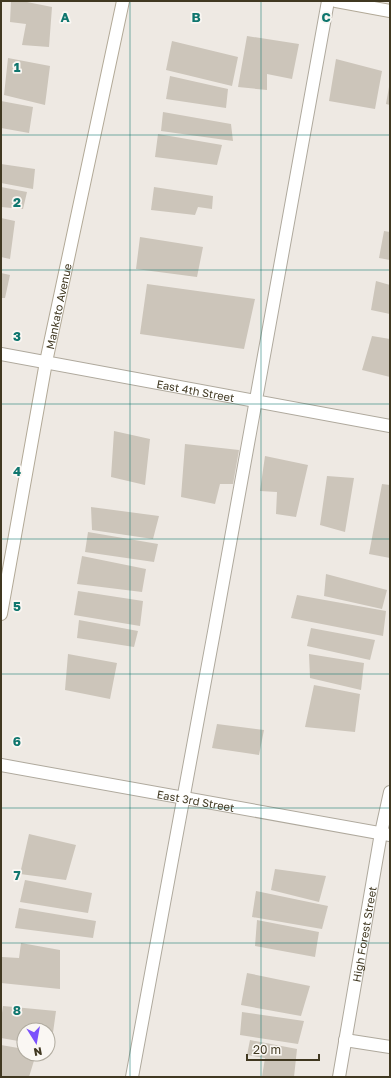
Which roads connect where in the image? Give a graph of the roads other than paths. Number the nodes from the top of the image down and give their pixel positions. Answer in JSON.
{"nodes":[{"id":1,"x":123,"y":1,"type":"edge"},
{"id":2,"x":328,"y":1,"type":"edge"},
{"id":3,"x":336,"y":1,"type":"edge"},
{"id":4,"x":390,"y":11,"type":"edge"},
{"id":5,"x":1,"y":354,"type":"edge"},
{"id":6,"x":46,"y":362,"type":"junction"},
{"id":7,"x":255,"y":401,"type":"junction"},
{"id":8,"x":390,"y":426,"type":"edge"},
{"id":9,"x":1,"y":614,"type":"edge"},
{"id":10,"x":1,"y":765,"type":"edge"},
{"id":11,"x":390,"y":792,"type":"edge"},
{"id":12,"x":185,"y":798,"type":"junction"},
{"id":13,"x":385,"y":834,"type":"edge"},
{"id":14,"x":346,"y":1040,"type":"junction"},
{"id":15,"x":390,"y":1047,"type":"edge"},
{"id":16,"x":132,"y":1077,"type":"edge"},
{"id":17,"x":339,"y":1077,"type":"edge"}],
"edges":[{"from":1,"to":6,"type":"street","name":"Mankato Avenue"},
{"from":2,"to":7,"type":"street"},
{"from":3,"to":4,"type":"street"},
{"from":5,"to":6,"type":"street","name":"East 4th Street"},
{"from":6,"to":7,"type":"street","name":"East 4th Street"},
{"from":6,"to":9,"type":"street","name":"Mankato Avenue"},
{"from":7,"to":8,"type":"street","name":"East 4th Street"},
{"from":7,"to":12,"type":"street"},
{"from":10,"to":12,"type":"street","name":"East 3rd Street"},
{"from":11,"to":13,"type":"street","name":"High Forest Street"},
{"from":12,"to":13,"type":"street","name":"East 3rd Street"},
{"from":12,"to":16,"type":"street"},
{"from":13,"to":14,"type":"street","name":"High Forest Street"},
{"from":14,"to":15,"type":"street"},
{"from":14,"to":17,"type":"street","name":"High Forest Street"}]}
